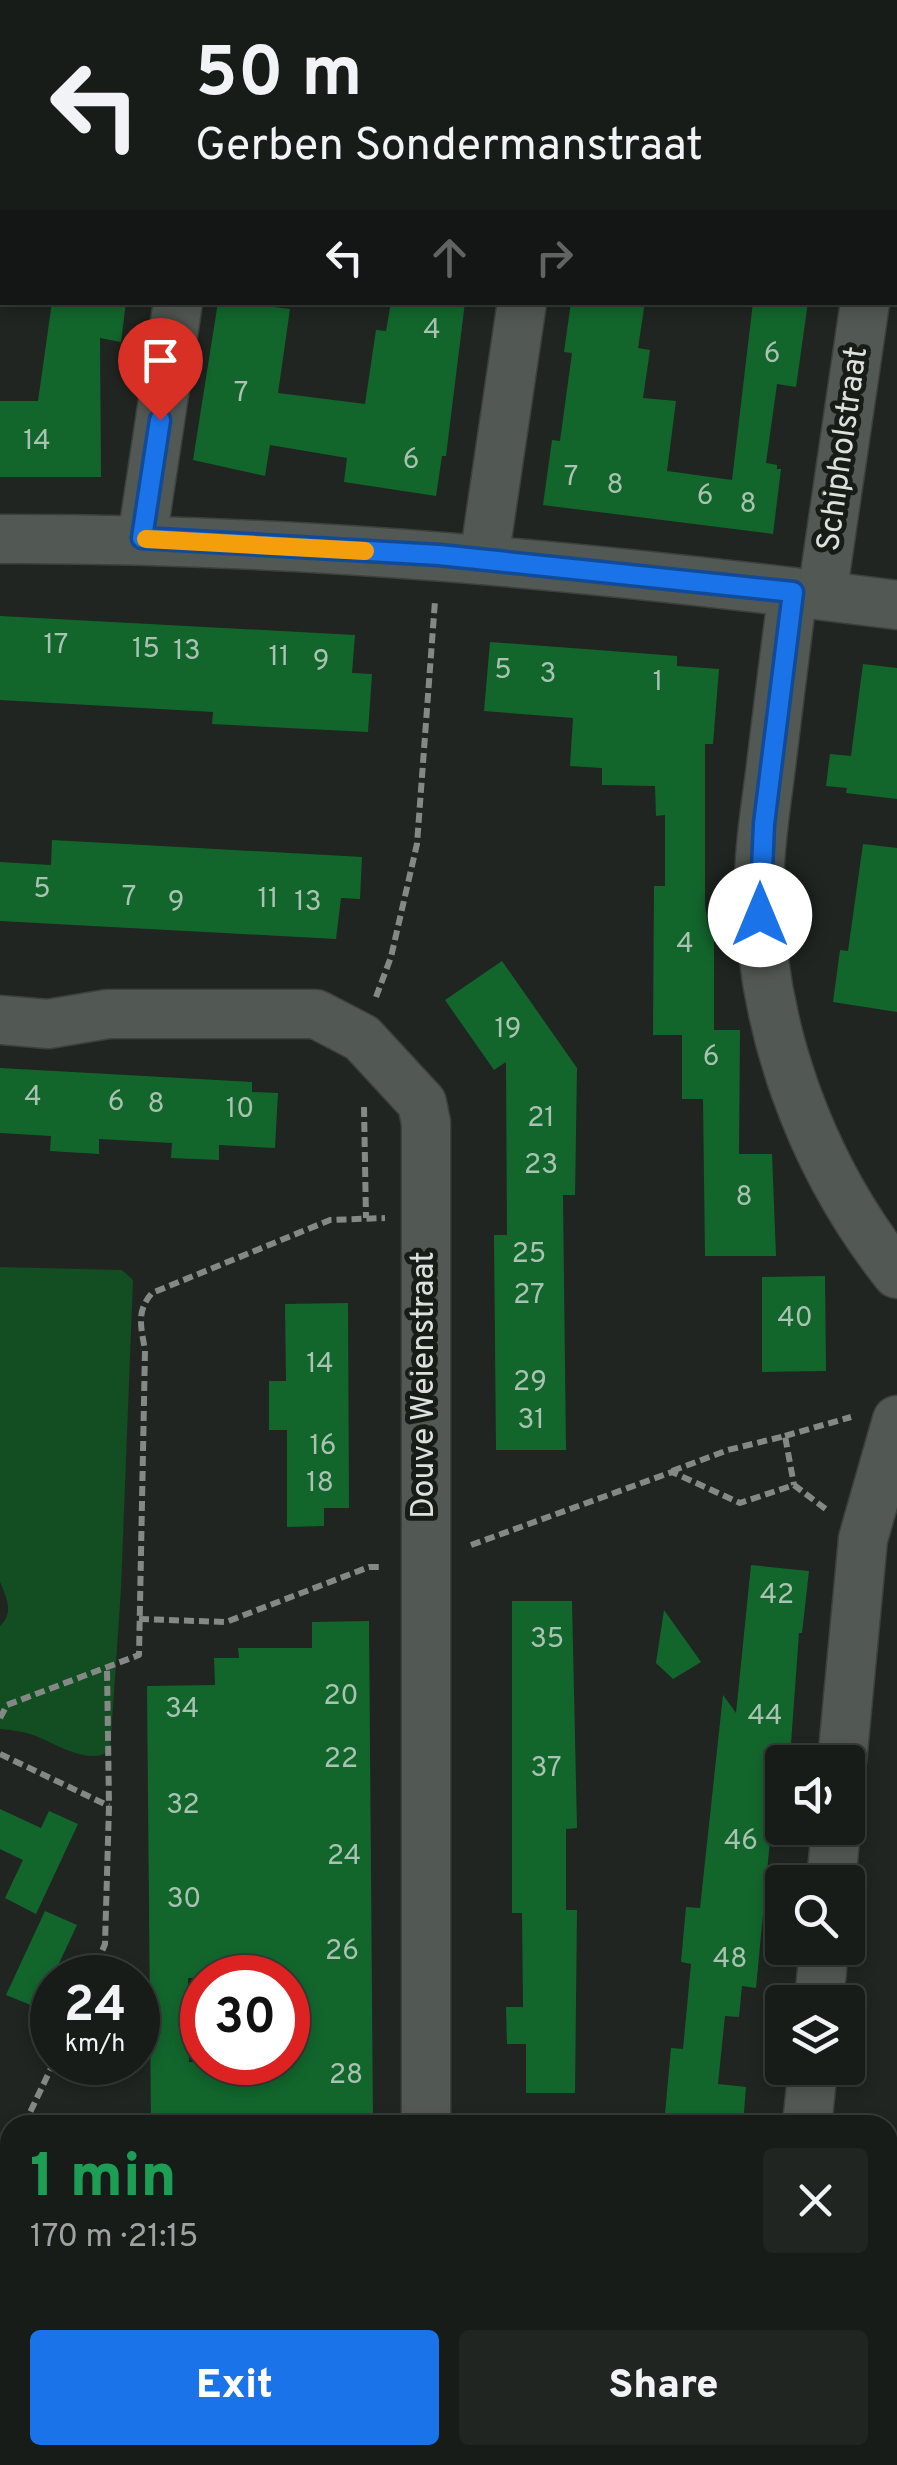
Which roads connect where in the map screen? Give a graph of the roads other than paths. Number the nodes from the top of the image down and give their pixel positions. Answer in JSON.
{"nodes":[{"id":1,"x":178,"y":305,"type":"edge"},
{"id":2,"x":521,"y":305,"type":"edge"},
{"id":3,"x":864,"y":305,"type":"edge"},
{"id":4,"x":142,"y":538,"type":"junction"},
{"id":5,"x":0,"y":540,"type":"edge"},
{"id":6,"x":461,"y":557,"type":"junction"},
{"id":7,"x":808,"y":594,"type":"junction"},
{"id":8,"x":897,"y":605,"type":"edge"},
{"id":9,"x":0,"y":1020,"type":"edge"},
{"id":10,"x":897,"y":1274,"type":"edge"},
{"id":11,"x":878,"y":1417,"type":"edge"},
{"id":12,"x":844,"y":1745,"type":"edge"},
{"id":13,"x":812,"y":2085,"type":"edge"},
{"id":14,"x":426,"y":2115,"type":"edge"},
{"id":15,"x":809,"y":2115,"type":"edge"}],
"edges":[{"from":1,"to":4,"type":"street"},
{"from":2,"to":6,"type":"street"},
{"from":3,"to":7,"type":"street","name":"Schipholstraat"},
{"from":4,"to":5,"type":"street"},
{"from":4,"to":6,"type":"street"},
{"from":6,"to":7,"type":"street"},
{"from":7,"to":8,"type":"street"},
{"from":7,"to":10,"type":"street","name":"Schipholstraat"},
{"from":9,"to":14,"type":"street","name":"Douve Weienstraat"},
{"from":11,"to":12,"type":"street"},
{"from":13,"to":15,"type":"street"}]}
